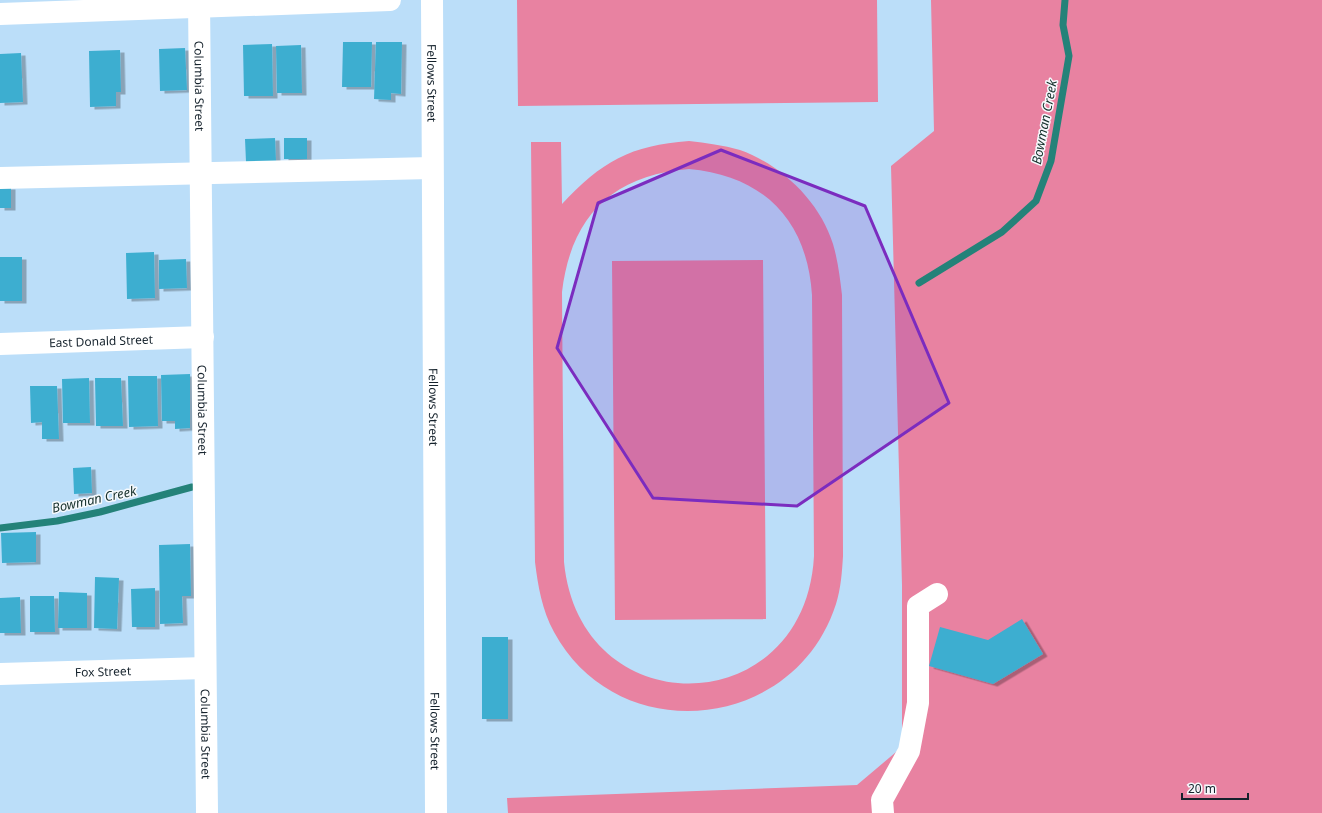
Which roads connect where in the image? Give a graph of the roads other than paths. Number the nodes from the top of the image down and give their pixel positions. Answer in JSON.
{"nodes":[{"id":1,"x":390,"y":0,"type":"edge"},
{"id":2,"x":432,"y":0,"type":"edge"},
{"id":3,"x":199,"y":3,"type":"edge"},
{"id":4,"x":0,"y":14,"type":"edge"},
{"id":5,"x":432,"y":168,"type":"junction"},
{"id":6,"x":201,"y":174,"type":"junction"},
{"id":7,"x":0,"y":178,"type":"edge"},
{"id":8,"x":203,"y":337,"type":"junction"},
{"id":9,"x":0,"y":344,"type":"edge"},
{"id":10,"x":937,"y":594,"type":"dead end"},
{"id":11,"x":206,"y":668,"type":"junction"},
{"id":12,"x":0,"y":674,"type":"edge"},
{"id":13,"x":207,"y":813,"type":"edge"},
{"id":14,"x":436,"y":813,"type":"edge"},
{"id":15,"x":882,"y":813,"type":"edge"}],
"edges":[{"from":1,"to":3,"type":"street"},
{"from":2,"to":5,"type":"street","name":"Fellows Street"},
{"from":3,"to":4,"type":"street"},
{"from":3,"to":6,"type":"street","name":"Columbia Street"},
{"from":5,"to":6,"type":"street"},
{"from":5,"to":14,"type":"street","name":"Fellows Street"},
{"from":6,"to":7,"type":"street"},
{"from":6,"to":8,"type":"street","name":"Columbia Street"},
{"from":8,"to":9,"type":"street","name":"East Donald Street"},
{"from":8,"to":11,"type":"street","name":"Columbia Street"},
{"from":10,"to":15,"type":"street"},
{"from":11,"to":12,"type":"street","name":"Fox Street"},
{"from":11,"to":13,"type":"street","name":"Columbia Street"}]}
